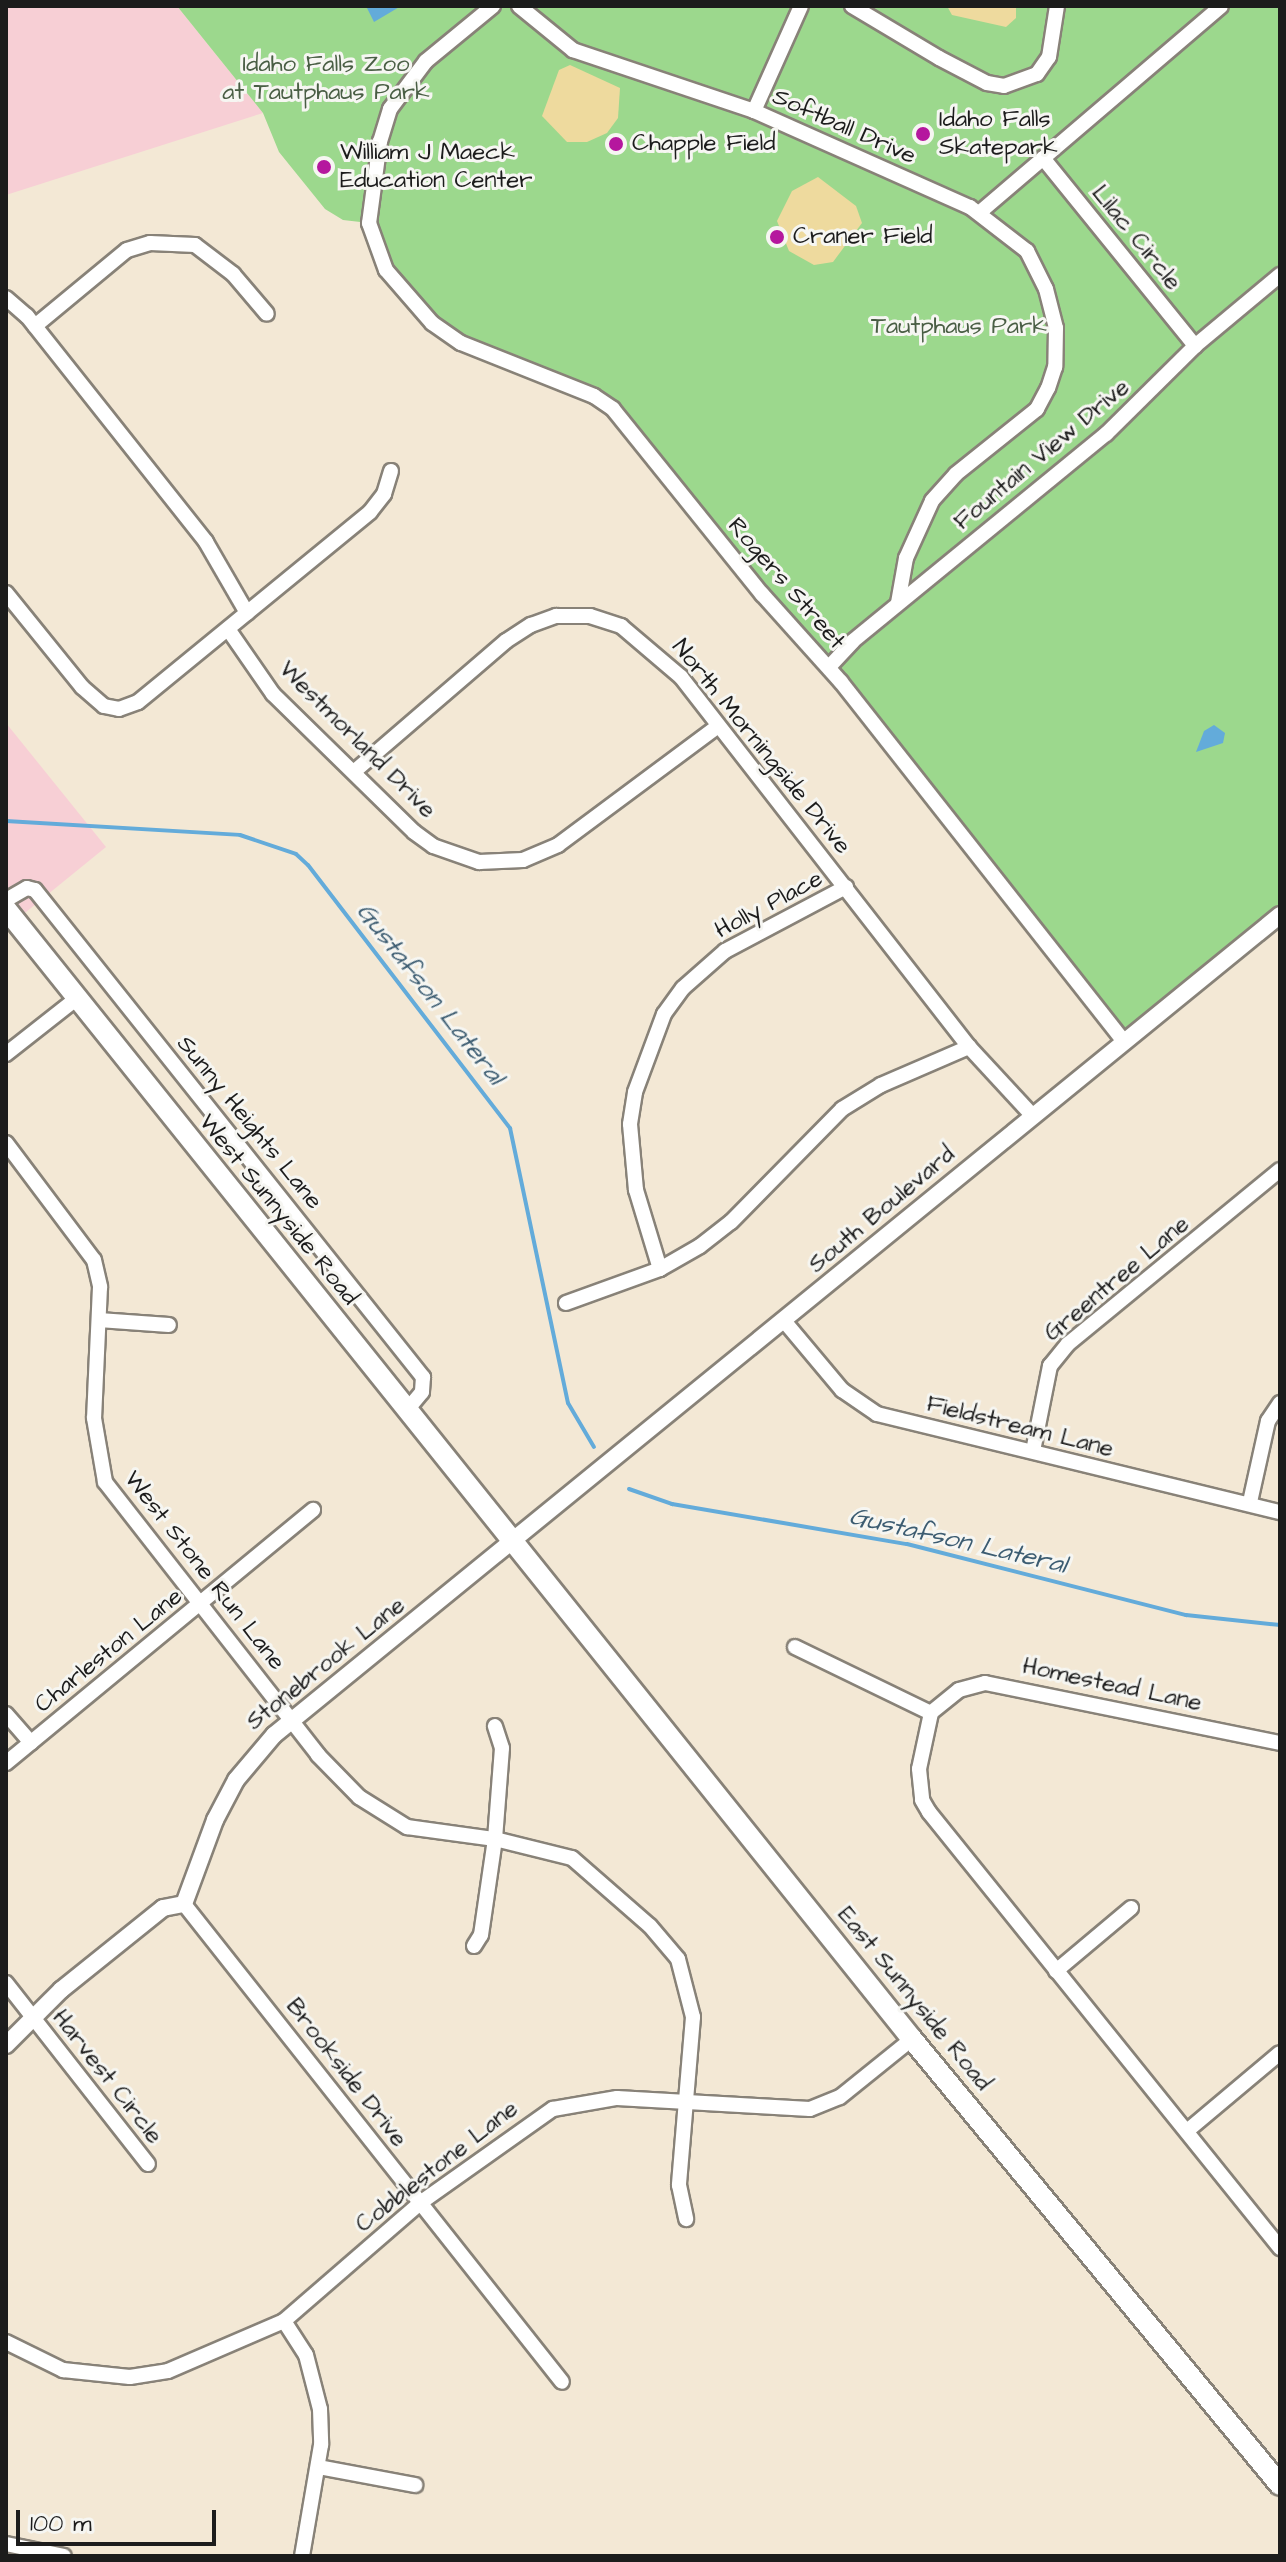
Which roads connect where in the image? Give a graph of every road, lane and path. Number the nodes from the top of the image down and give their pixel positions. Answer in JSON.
{"nodes":[{"id":1,"x":493,"y":6,"type":"edge"},
{"id":2,"x":519,"y":6,"type":"edge"},
{"id":3,"x":801,"y":6,"type":"edge"},
{"id":4,"x":852,"y":6,"type":"edge"},
{"id":5,"x":1057,"y":6,"type":"edge"},
{"id":6,"x":1221,"y":6,"type":"edge"},
{"id":7,"x":754,"y":111,"type":"junction"},
{"id":8,"x":1043,"y":158,"type":"junction"},
{"id":9,"x":979,"y":213,"type":"junction"},
{"id":10,"x":1280,"y":275,"type":"edge"},
{"id":11,"x":6,"y":298,"type":"edge"},
{"id":12,"x":267,"y":314,"type":"dead end"},
{"id":13,"x":35,"y":326,"type":"junction"},
{"id":14,"x":1195,"y":346,"type":"junction"},
{"id":15,"x":391,"y":471,"type":"dead end"},
{"id":16,"x":6,"y":593,"type":"edge"},
{"id":17,"x":898,"y":603,"type":"junction"},
{"id":18,"x":247,"y":613,"type":"junction"},
{"id":19,"x":228,"y":629,"type":"junction"},
{"id":20,"x":829,"y":667,"type":"junction"},
{"id":21,"x":717,"y":727,"type":"junction"},
{"id":22,"x":356,"y":770,"type":"junction"},
{"id":23,"x":846,"y":887,"type":"junction"},
{"id":24,"x":6,"y":900,"type":"edge"},
{"id":25,"x":6,"y":909,"type":"edge"},
{"id":26,"x":1280,"y":915,"type":"edge"},
{"id":27,"x":76,"y":999,"type":"junction"},
{"id":28,"x":1124,"y":1042,"type":"junction"},
{"id":29,"x":969,"y":1047,"type":"junction"},
{"id":30,"x":6,"y":1054,"type":"edge"},
{"id":31,"x":1032,"y":1115,"type":"junction"},
{"id":32,"x":6,"y":1143,"type":"edge"},
{"id":33,"x":1280,"y":1170,"type":"edge"},
{"id":34,"x":660,"y":1269,"type":"junction"},
{"id":35,"x":566,"y":1303,"type":"dead end"},
{"id":36,"x":99,"y":1320,"type":"junction"},
{"id":37,"x":785,"y":1322,"type":"junction"},
{"id":38,"x":169,"y":1325,"type":"dead end"},
{"id":39,"x":1280,"y":1403,"type":"edge"},
{"id":40,"x":406,"y":1411,"type":"junction"},
{"id":41,"x":1033,"y":1451,"type":"junction"},
{"id":42,"x":1250,"y":1502,"type":"junction"},
{"id":43,"x":313,"y":1510,"type":"dead end"},
{"id":44,"x":1280,"y":1512,"type":"edge"},
{"id":45,"x":513,"y":1541,"type":"junction"},
{"id":46,"x":201,"y":1605,"type":"junction"},
{"id":47,"x":795,"y":1647,"type":"dead end"},
{"id":48,"x":935,"y":1709,"type":"junction"},
{"id":49,"x":6,"y":1714,"type":"edge"},
{"id":50,"x":293,"y":1719,"type":"junction"},
{"id":51,"x":495,"y":1726,"type":"dead end"},
{"id":52,"x":31,"y":1743,"type":"junction"},
{"id":53,"x":1280,"y":1743,"type":"edge"},
{"id":54,"x":6,"y":1763,"type":"edge"},
{"id":55,"x":495,"y":1839,"type":"junction"},
{"id":56,"x":184,"y":1904,"type":"junction"},
{"id":57,"x":1131,"y":1908,"type":"dead end"},
{"id":58,"x":474,"y":1946,"type":"dead end"},
{"id":59,"x":1056,"y":1971,"type":"junction"},
{"id":60,"x":6,"y":1983,"type":"edge"},
{"id":61,"x":32,"y":2017,"type":"junction"},
{"id":62,"x":912,"y":2039,"type":"junction"},
{"id":63,"x":6,"y":2045,"type":"edge"},
{"id":64,"x":1280,"y":2053,"type":"edge"},
{"id":65,"x":686,"y":2106,"type":"junction"},
{"id":66,"x":1187,"y":2131,"type":"junction"},
{"id":67,"x":148,"y":2164,"type":"dead end"},
{"id":68,"x":420,"y":2203,"type":"junction"},
{"id":69,"x":686,"y":2219,"type":"dead end"},
{"id":70,"x":1280,"y":2248,"type":"edge"},
{"id":71,"x":284,"y":2321,"type":"junction"},
{"id":72,"x":6,"y":2342,"type":"edge"},
{"id":73,"x":562,"y":2382,"type":"dead end"},
{"id":74,"x":318,"y":2467,"type":"junction"},
{"id":75,"x":415,"y":2485,"type":"dead end"},
{"id":76,"x":1280,"y":2485,"type":"edge"},
{"id":77,"x":6,"y":2544,"type":"edge"},
{"id":78,"x":64,"y":2556,"type":"edge"},
{"id":79,"x":302,"y":2556,"type":"edge"}],
"edges":[{"from":1,"to":20,"type":"street","name":"Rogers Street"},
{"from":2,"to":7,"type":"street","name":"Softball Drive"},
{"from":3,"to":7,"type":"street"},
{"from":4,"to":5,"type":"street"},
{"from":6,"to":8,"type":"street"},
{"from":7,"to":9,"type":"street","name":"Softball Drive"},
{"from":8,"to":9,"type":"street"},
{"from":8,"to":14,"type":"street","name":"Lilac Circle"},
{"from":9,"to":17,"type":"street","name":"Softball Drive"},
{"from":10,"to":14,"type":"street","name":"Fountain View Drive"},
{"from":11,"to":13,"type":"street"},
{"from":12,"to":13,"type":"street"},
{"from":13,"to":18,"type":"street"},
{"from":14,"to":17,"type":"street","name":"Fountain View Drive"},
{"from":15,"to":18,"type":"street"},
{"from":16,"to":19,"type":"street"},
{"from":17,"to":20,"type":"street","name":"Fountain View Drive"},
{"from":18,"to":19,"type":"street"},
{"from":19,"to":22,"type":"street","name":"Westmorland Drive"},
{"from":20,"to":28,"type":"street","name":"Rogers Street"},
{"from":21,"to":22,"type":"street","name":"Westmorland Drive"},
{"from":21,"to":22,"type":"street","name":"North Morningside Drive"},
{"from":21,"to":23,"type":"street","name":"North Morningside Drive"},
{"from":23,"to":29,"type":"street","name":"North Morningside Drive"},
{"from":23,"to":34,"type":"street","name":"Holly Place"},
{"from":24,"to":40,"type":"street","name":"Sunny Heights Lane"},
{"from":25,"to":27,"type":"main road","name":"West Sunnyside Road"},
{"from":26,"to":28,"type":"street","name":"South Boulevard"},
{"from":27,"to":30,"type":"street"},
{"from":27,"to":40,"type":"main road","name":"West Sunnyside Road"},
{"from":28,"to":31,"type":"street","name":"South Boulevard"},
{"from":29,"to":31,"type":"street","name":"North Morningside Drive"},
{"from":29,"to":34,"type":"street"},
{"from":31,"to":37,"type":"street","name":"South Boulevard"},
{"from":32,"to":36,"type":"street","name":"West Stone Run Lane"},
{"from":33,"to":41,"type":"street","name":"Greentree Lane"},
{"from":34,"to":35,"type":"street"},
{"from":36,"to":38,"type":"street"},
{"from":36,"to":46,"type":"street","name":"West Stone Run Lane"},
{"from":37,"to":41,"type":"street","name":"Fieldstream Lane"},
{"from":37,"to":45,"type":"street","name":"South Boulevard"},
{"from":39,"to":42,"type":"street"},
{"from":40,"to":45,"type":"main road","name":"West Sunnyside Road"},
{"from":41,"to":42,"type":"street","name":"Fieldstream Lane"},
{"from":42,"to":44,"type":"street","name":"Fieldstream Lane"},
{"from":43,"to":46,"type":"street","name":"Charleston Lane"},
{"from":45,"to":50,"type":"street","name":"Stonebrook Lane"},
{"from":45,"to":62,"type":"main road","name":"East Sunnyside Road"},
{"from":46,"to":50,"type":"street","name":"West Stone Run Lane"},
{"from":46,"to":52,"type":"street","name":"Charleston Lane"},
{"from":47,"to":48,"type":"street"},
{"from":48,"to":53,"type":"street","name":"Homestead Lane"},
{"from":48,"to":59,"type":"street"},
{"from":49,"to":52,"type":"street"},
{"from":50,"to":55,"type":"street","name":"West Stone Run Lane"},
{"from":50,"to":56,"type":"street","name":"Stonebrook Lane"},
{"from":51,"to":55,"type":"street"},
{"from":52,"to":54,"type":"street","name":"Charleston Lane"},
{"from":55,"to":58,"type":"street"},
{"from":55,"to":65,"type":"street","name":"West Stone Run Lane"},
{"from":56,"to":61,"type":"street"},
{"from":56,"to":68,"type":"street","name":"Brookside Drive"},
{"from":57,"to":59,"type":"street"},
{"from":59,"to":66,"type":"street"},
{"from":60,"to":61,"type":"street","name":"Harvest Circle"},
{"from":61,"to":63,"type":"street"},
{"from":61,"to":67,"type":"street","name":"Harvest Circle"},
{"from":62,"to":65,"type":"street","name":"Cobblestone Lane"},
{"from":62,"to":76,"type":"main road","name":"East Sunnyside Road"},
{"from":64,"to":66,"type":"street"},
{"from":65,"to":68,"type":"street","name":"Cobblestone Lane"},
{"from":65,"to":69,"type":"street","name":"West Stone Run Lane"},
{"from":66,"to":70,"type":"street"},
{"from":68,"to":71,"type":"street","name":"Cobblestone Lane"},
{"from":68,"to":73,"type":"street","name":"Brookside Drive"},
{"from":71,"to":72,"type":"street","name":"Cobblestone Lane"},
{"from":71,"to":74,"type":"street"},
{"from":74,"to":75,"type":"street"},
{"from":74,"to":79,"type":"street"},
{"from":77,"to":78,"type":"street"}]}
